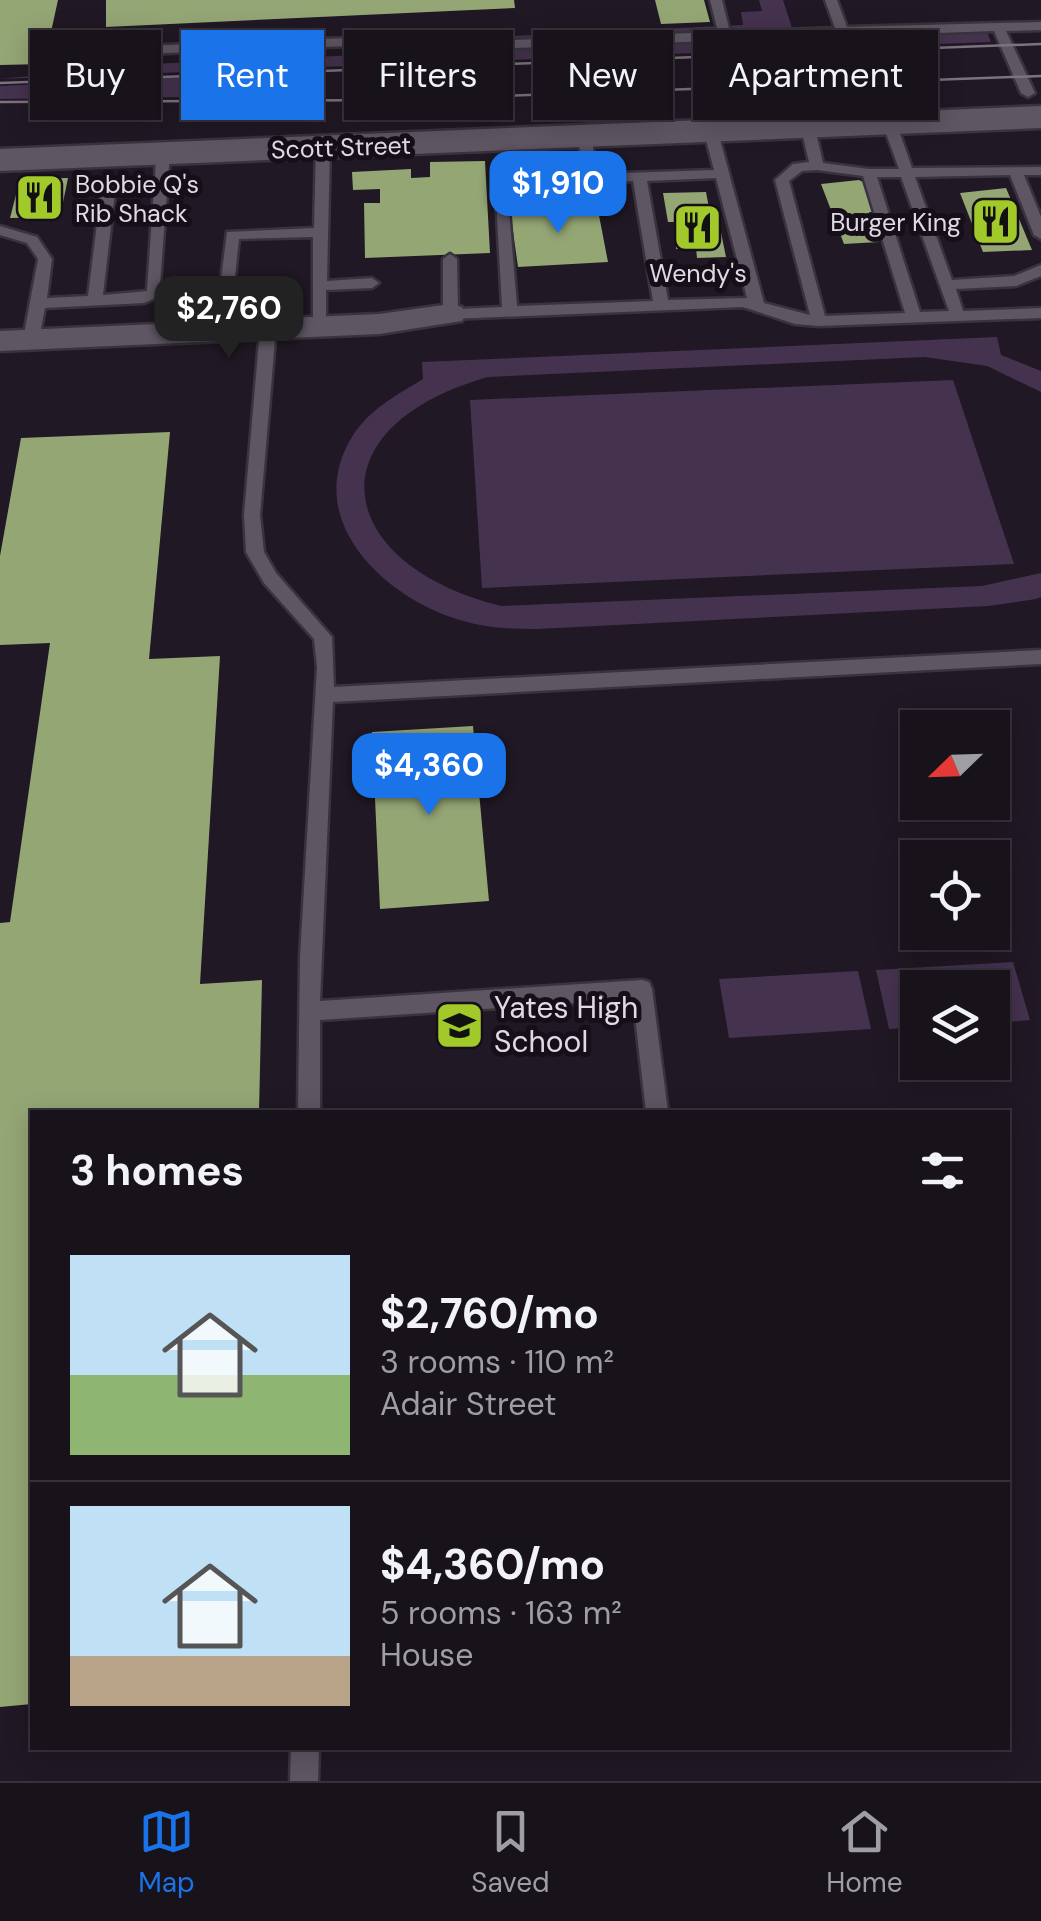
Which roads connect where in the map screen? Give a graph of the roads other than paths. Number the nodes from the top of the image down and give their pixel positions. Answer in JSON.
{"nodes":[{"id":1,"x":716,"y":0,"type":"edge"},
{"id":2,"x":831,"y":0,"type":"edge"},
{"id":3,"x":1041,"y":26,"type":"edge"},
{"id":4,"x":998,"y":27,"type":"junction"},
{"id":5,"x":724,"y":30,"type":"edge"},
{"id":6,"x":841,"y":30,"type":"edge"},
{"id":7,"x":904,"y":30,"type":"edge"},
{"id":8,"x":693,"y":37,"type":"edge"},
{"id":9,"x":161,"y":48,"type":"edge"},
{"id":10,"x":1038,"y":109,"type":"edge"},
{"id":11,"x":938,"y":112,"type":"edge"},
{"id":12,"x":693,"y":120,"type":"edge"},
{"id":13,"x":701,"y":120,"type":"edge"},
{"id":14,"x":708,"y":120,"type":"edge"},
{"id":15,"x":719,"y":120,"type":"edge"},
{"id":16,"x":890,"y":125,"type":"junction"},
{"id":17,"x":808,"y":128,"type":"junction"},
{"id":18,"x":0,"y":134,"type":"edge"},
{"id":19,"x":323,"y":134,"type":"junction"},
{"id":20,"x":586,"y":137,"type":"junction"},
{"id":21,"x":0,"y":160,"type":"edge"},
{"id":22,"x":817,"y":166,"type":"junction"},
{"id":23,"x":162,"y":168,"type":"junction"},
{"id":24,"x":1041,"y":171,"type":"edge"},
{"id":25,"x":869,"y":173,"type":"junction"},
{"id":26,"x":1016,"y":173,"type":"junction"},
{"id":27,"x":723,"y":174,"type":"junction"},
{"id":28,"x":908,"y":174,"type":"junction"},
{"id":29,"x":640,"y":177,"type":"junction"},
{"id":30,"x":590,"y":179,"type":"junction"},
{"id":31,"x":0,"y":230,"type":"edge"},
{"id":32,"x":320,"y":232,"type":"junction"},
{"id":33,"x":1041,"y":235,"type":"edge"},
{"id":34,"x":450,"y":259,"type":"dead end"},
{"id":35,"x":1041,"y":270,"type":"edge"},
{"id":36,"x":372,"y":282,"type":"dead end"},
{"id":37,"x":947,"y":285,"type":"junction"},
{"id":38,"x":318,"y":286,"type":"junction"},
{"id":39,"x":95,"y":300,"type":"junction"},
{"id":40,"x":39,"y":303,"type":"junction"},
{"id":41,"x":225,"y":304,"type":"dead end"},
{"id":42,"x":661,"y":306,"type":"junction"},
{"id":43,"x":757,"y":306,"type":"junction"},
{"id":44,"x":510,"y":312,"type":"junction"},
{"id":45,"x":1041,"y":313,"type":"edge"},
{"id":46,"x":451,"y":314,"type":"junction"},
{"id":47,"x":958,"y":317,"type":"junction"},
{"id":48,"x":914,"y":318,"type":"junction"},
{"id":49,"x":820,"y":321,"type":"junction"},
{"id":50,"x":318,"y":327,"type":"junction"},
{"id":51,"x":268,"y":329,"type":"junction"},
{"id":52,"x":32,"y":339,"type":"junction"},
{"id":53,"x":0,"y":340,"type":"edge"},
{"id":54,"x":1041,"y":657,"type":"edge"},
{"id":55,"x":324,"y":695,"type":"junction"},
{"id":56,"x":309,"y":1012,"type":"junction"},
{"id":57,"x":309,"y":1110,"type":"edge"},
{"id":58,"x":657,"y":1110,"type":"edge"},
{"id":59,"x":304,"y":1750,"type":"edge"},
{"id":60,"x":304,"y":1781,"type":"edge"}],
"edges":[{"from":1,"to":5,"type":"lane"},
{"from":2,"to":6,"type":"lane"},
{"from":3,"to":4,"type":"lane"},
{"from":4,"to":7,"type":"lane"},
{"from":4,"to":10,"type":"lane"},
{"from":8,"to":9,"type":"lane"},
{"from":10,"to":11,"type":"main road","name":"Scott Street"},
{"from":10,"to":16,"type":"main road","name":"Scott Street"},
{"from":12,"to":19,"type":"main road","name":"Scott Street"},
{"from":13,"to":20,"type":"main road","name":"Scott Street"},
{"from":14,"to":27,"type":"lane"},
{"from":15,"to":17,"type":"main road","name":"Scott Street"},
{"from":16,"to":17,"type":"main road","name":"Scott Street"},
{"from":16,"to":28,"type":"lane"},
{"from":17,"to":22,"type":"lane"},
{"from":18,"to":19,"type":"main road","name":"Scott Street"},
{"from":19,"to":20,"type":"main road","name":"Scott Street"},
{"from":19,"to":23,"type":"main road","name":"Scott Street"},
{"from":19,"to":32,"type":"lane"},
{"from":20,"to":30,"type":"lane"},
{"from":21,"to":23,"type":"main road","name":"Scott Street"},
{"from":22,"to":25,"type":"lane"},
{"from":22,"to":49,"type":"lane"},
{"from":23,"to":39,"type":"lane"},
{"from":23,"to":39,"type":"lane"},
{"from":24,"to":26,"type":"lane"},
{"from":25,"to":28,"type":"lane"},
{"from":25,"to":48,"type":"lane"},
{"from":26,"to":28,"type":"lane"},
{"from":26,"to":33,"type":"lane"},
{"from":27,"to":29,"type":"lane"},
{"from":27,"to":43,"type":"lane"},
{"from":28,"to":37,"type":"lane"},
{"from":29,"to":30,"type":"lane"},
{"from":29,"to":42,"type":"lane"},
{"from":30,"to":44,"type":"lane"},
{"from":31,"to":40,"type":"lane"},
{"from":32,"to":38,"type":"lane"},
{"from":32,"to":41,"type":"lane"},
{"from":34,"to":46,"type":"lane"},
{"from":35,"to":37,"type":"lane"},
{"from":36,"to":38,"type":"lane"},
{"from":37,"to":47,"type":"lane"},
{"from":38,"to":50,"type":"lane"},
{"from":39,"to":40,"type":"lane"},
{"from":40,"to":52,"type":"lane"},
{"from":42,"to":43,"type":"lane"},
{"from":42,"to":44,"type":"lane"},
{"from":43,"to":49,"type":"lane"},
{"from":44,"to":46,"type":"lane"},
{"from":45,"to":47,"type":"lane"},
{"from":46,"to":50,"type":"street"},
{"from":47,"to":48,"type":"lane"},
{"from":48,"to":49,"type":"lane"},
{"from":50,"to":51,"type":"street"},
{"from":51,"to":52,"type":"street"},
{"from":51,"to":55,"type":"lane"},
{"from":52,"to":53,"type":"street"},
{"from":54,"to":55,"type":"lane"},
{"from":55,"to":56,"type":"lane"},
{"from":56,"to":57,"type":"lane"},
{"from":56,"to":58,"type":"lane"},
{"from":59,"to":60,"type":"lane"}]}
